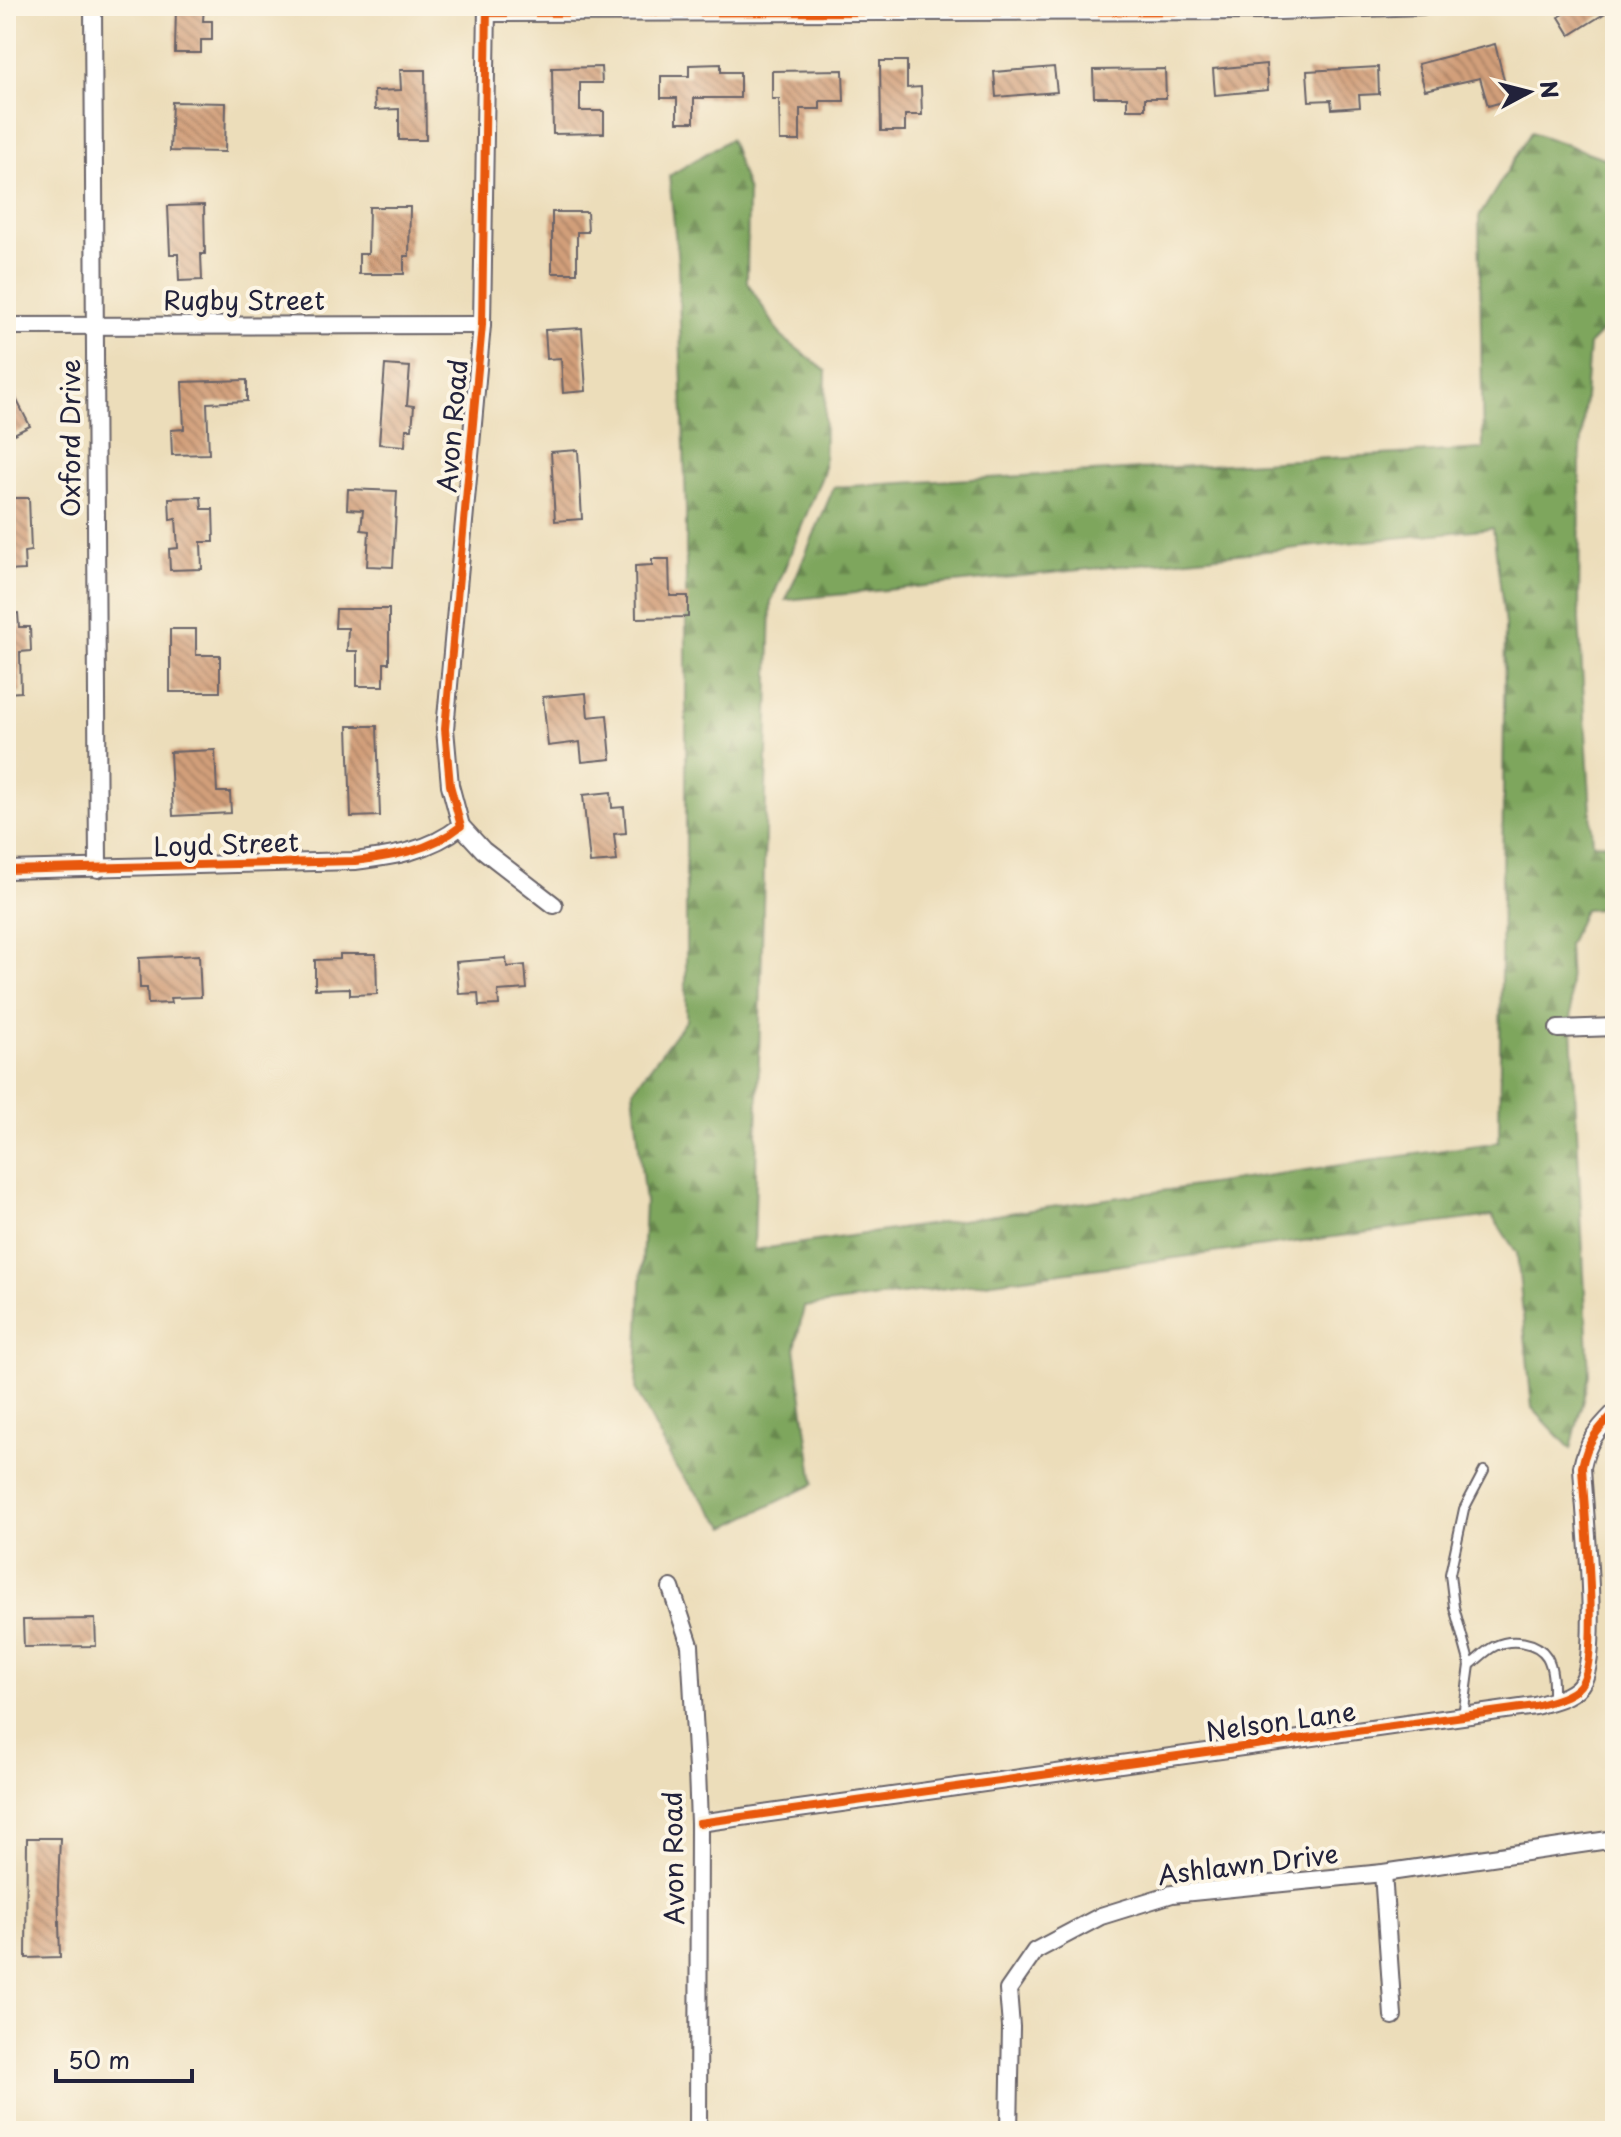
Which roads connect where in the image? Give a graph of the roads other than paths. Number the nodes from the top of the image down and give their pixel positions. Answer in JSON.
{"nodes":[{"id":1,"x":93,"y":6,"type":"edge"},
{"id":2,"x":1423,"y":6,"type":"edge"},
{"id":3,"x":487,"y":10,"type":"edge"},
{"id":4,"x":482,"y":325,"type":"junction"},
{"id":5,"x":6,"y":326,"type":"edge"},
{"id":6,"x":94,"y":326,"type":"junction"},
{"id":7,"x":461,"y":826,"type":"junction"},
{"id":8,"x":98,"y":869,"type":"junction"},
{"id":9,"x":6,"y":870,"type":"edge"},
{"id":10,"x":554,"y":905,"type":"dead end"},
{"id":11,"x":1615,"y":1027,"type":"edge"},
{"id":12,"x":1558,"y":1029,"type":"dead end"},
{"id":13,"x":1615,"y":1412,"type":"edge"},
{"id":14,"x":1484,"y":1471,"type":"dead end"},
{"id":15,"x":671,"y":1588,"type":"dead end"},
{"id":16,"x":1470,"y":1665,"type":"junction"},
{"id":17,"x":1553,"y":1700,"type":"junction"},
{"id":18,"x":1463,"y":1716,"type":"junction"},
{"id":19,"x":699,"y":1823,"type":"junction"},
{"id":20,"x":1615,"y":1839,"type":"edge"},
{"id":21,"x":1383,"y":1873,"type":"junction"},
{"id":22,"x":1393,"y":2016,"type":"dead end"},
{"id":23,"x":698,"y":2131,"type":"edge"},
{"id":24,"x":1009,"y":2131,"type":"edge"}],
"edges":[{"from":1,"to":6,"type":"street","name":"Oxford Drive"},
{"from":2,"to":3,"type":"street"},
{"from":3,"to":4,"type":"street","name":"Avon Road"},
{"from":4,"to":6,"type":"street","name":"Rugby Street"},
{"from":4,"to":7,"type":"street","name":"Avon Road"},
{"from":5,"to":6,"type":"street","name":"Rugby Street"},
{"from":6,"to":8,"type":"street","name":"Oxford Drive"},
{"from":7,"to":8,"type":"street","name":"Loyd Street"},
{"from":7,"to":10,"type":"street","name":"Avon Road"},
{"from":8,"to":9,"type":"street","name":"Loyd Street"},
{"from":11,"to":12,"type":"street"},
{"from":13,"to":17,"type":"street","name":"Nelson Lane"},
{"from":14,"to":16,"type":"lane"},
{"from":15,"to":19,"type":"street","name":"Avon Road"},
{"from":16,"to":17,"type":"lane"},
{"from":16,"to":18,"type":"lane"},
{"from":17,"to":18,"type":"street","name":"Nelson Lane"},
{"from":18,"to":19,"type":"street","name":"Nelson Lane"},
{"from":19,"to":23,"type":"street","name":"Avon Road"},
{"from":20,"to":21,"type":"street","name":"Ashlawn Drive"},
{"from":21,"to":22,"type":"street"},
{"from":21,"to":24,"type":"street","name":"Ashlawn Drive"}]}
